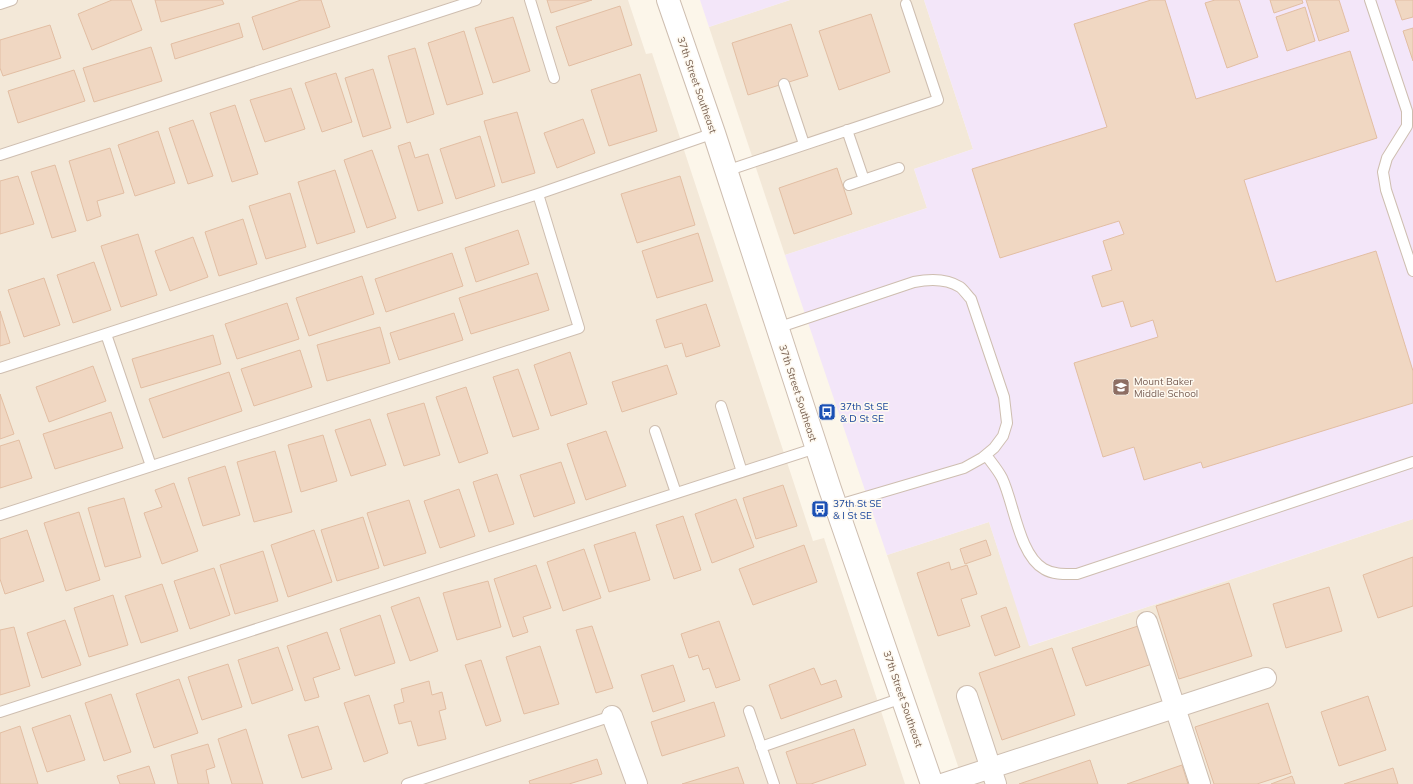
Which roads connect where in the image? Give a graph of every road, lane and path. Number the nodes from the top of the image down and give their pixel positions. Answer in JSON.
{"nodes":[{"id":1,"x":12,"y":0,"type":"edge"},
{"id":2,"x":476,"y":0,"type":"edge"},
{"id":3,"x":530,"y":0,"type":"edge"},
{"id":4,"x":668,"y":0,"type":"edge"},
{"id":5,"x":1370,"y":0,"type":"edge"},
{"id":6,"x":0,"y":4,"type":"edge"},
{"id":7,"x":906,"y":4,"type":"dead end"},
{"id":8,"x":554,"y":78,"type":"dead end"},
{"id":9,"x":784,"y":84,"type":"dead end"},
{"id":10,"x":847,"y":130,"type":"junction"},
{"id":11,"x":714,"y":133,"type":"junction"},
{"id":12,"x":804,"y":144,"type":"junction"},
{"id":13,"x":1,"y":152,"type":"edge"},
{"id":14,"x":899,"y":168,"type":"dead end"},
{"id":15,"x":726,"y":171,"type":"junction"},
{"id":16,"x":864,"y":180,"type":"junction"},
{"id":17,"x":849,"y":185,"type":"dead end"},
{"id":18,"x":538,"y":194,"type":"junction"},
{"id":19,"x":1413,"y":271,"type":"edge"},
{"id":20,"x":777,"y":328,"type":"junction"},
{"id":21,"x":106,"y":334,"type":"junction"},
{"id":22,"x":0,"y":368,"type":"edge"},
{"id":23,"x":720,"y":406,"type":"dead end"},
{"id":24,"x":655,"y":431,"type":"dead end"},
{"id":25,"x":816,"y":448,"type":"junction"},
{"id":26,"x":986,"y":455,"type":"junction"},
{"id":27,"x":1413,"y":462,"type":"edge"},
{"id":28,"x":151,"y":466,"type":"junction"},
{"id":29,"x":742,"y":472,"type":"junction"},
{"id":30,"x":676,"y":493,"type":"junction"},
{"id":31,"x":836,"y":506,"type":"junction"},
{"id":32,"x":0,"y":515,"type":"edge"},
{"id":33,"x":1147,"y":622,"type":"dead end"},
{"id":34,"x":1266,"y":678,"type":"dead end"},
{"id":35,"x":967,"y":696,"type":"dead end"},
{"id":36,"x":902,"y":698,"type":"junction"},
{"id":37,"x":1174,"y":708,"type":"junction"},
{"id":38,"x":749,"y":711,"type":"dead end"},
{"id":39,"x":0,"y":712,"type":"edge"},
{"id":40,"x":612,"y":716,"type":"joint"},
{"id":41,"x":761,"y":747,"type":"junction"},
{"id":42,"x":993,"y":776,"type":"edge"},
{"id":43,"x":407,"y":784,"type":"edge"},
{"id":44,"x":636,"y":784,"type":"edge"},
{"id":45,"x":774,"y":784,"type":"edge"},
{"id":46,"x":932,"y":784,"type":"edge"},
{"id":47,"x":942,"y":784,"type":"edge"},
{"id":48,"x":1200,"y":784,"type":"edge"}],
"edges":[{"from":1,"to":6,"type":"lane"},
{"from":2,"to":13,"type":"lane"},
{"from":3,"to":8,"type":"lane"},
{"from":4,"to":11,"type":"street","name":"37th Street Southeast"},
{"from":5,"to":19,"type":"lane"},
{"from":7,"to":10,"type":"lane"},
{"from":9,"to":12,"type":"lane"},
{"from":10,"to":12,"type":"lane"},
{"from":10,"to":16,"type":"lane"},
{"from":11,"to":15,"type":"street","name":"37th Street Southeast"},
{"from":11,"to":18,"type":"lane"},
{"from":12,"to":15,"type":"lane"},
{"from":14,"to":16,"type":"lane"},
{"from":15,"to":20,"type":"street","name":"37th Street Southeast"},
{"from":16,"to":17,"type":"lane"},
{"from":18,"to":21,"type":"lane"},
{"from":18,"to":28,"type":"lane"},
{"from":20,"to":25,"type":"street","name":"37th Street Southeast"},
{"from":20,"to":26,"type":"lane"},
{"from":21,"to":22,"type":"lane"},
{"from":21,"to":28,"type":"lane"},
{"from":23,"to":29,"type":"lane"},
{"from":24,"to":30,"type":"lane"},
{"from":25,"to":29,"type":"lane"},
{"from":25,"to":31,"type":"street","name":"37th Street Southeast"},
{"from":26,"to":27,"type":"lane"},
{"from":26,"to":31,"type":"lane"},
{"from":28,"to":32,"type":"lane"},
{"from":29,"to":30,"type":"lane"},
{"from":30,"to":39,"type":"lane"},
{"from":31,"to":36,"type":"street","name":"37th Street Southeast"},
{"from":33,"to":37,"type":"street"},
{"from":34,"to":37,"type":"street"},
{"from":35,"to":42,"type":"street"},
{"from":36,"to":41,"type":"lane"},
{"from":36,"to":46,"type":"street","name":"37th Street Southeast"},
{"from":37,"to":42,"type":"street"},
{"from":37,"to":48,"type":"street"},
{"from":38,"to":41,"type":"lane"},
{"from":40,"to":43,"type":"lane"},
{"from":40,"to":44,"type":"street"},
{"from":41,"to":45,"type":"lane"},
{"from":42,"to":47,"type":"street"}]}
